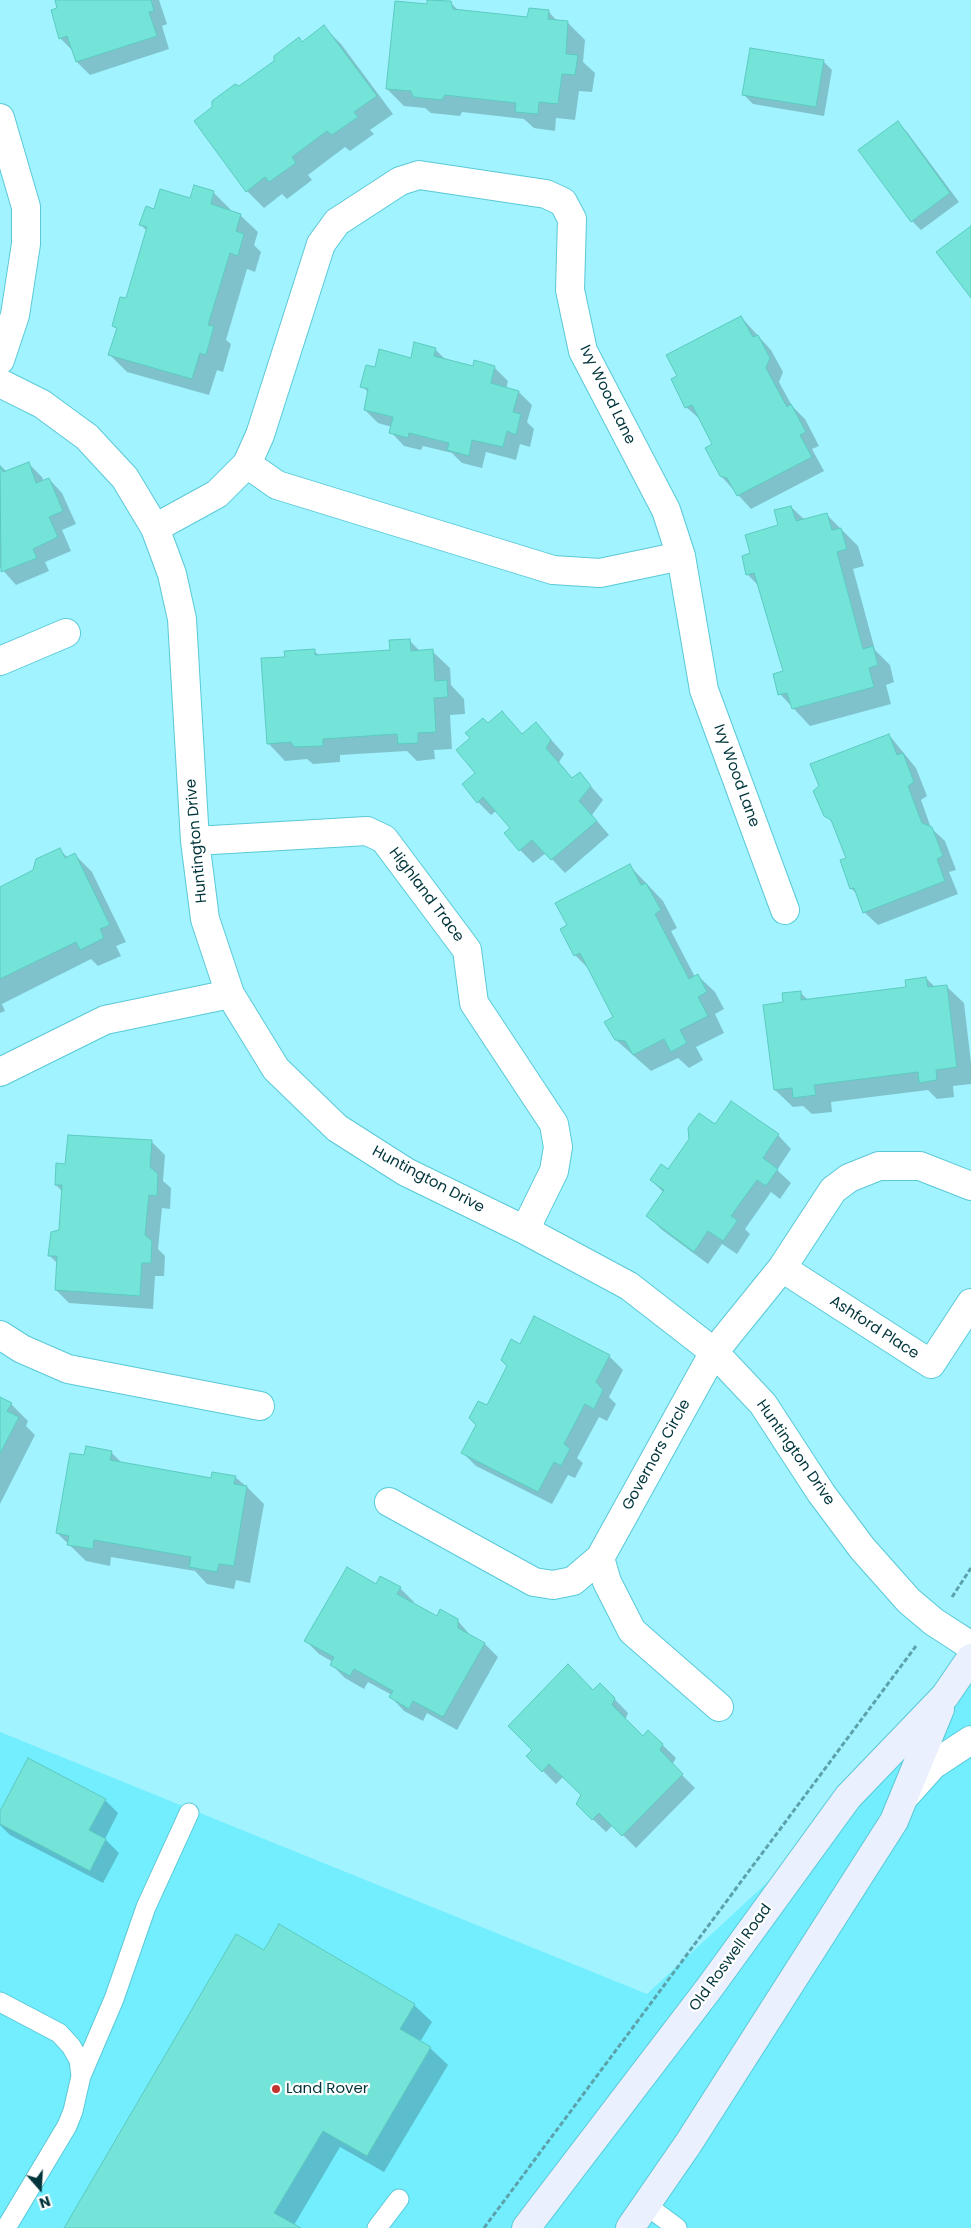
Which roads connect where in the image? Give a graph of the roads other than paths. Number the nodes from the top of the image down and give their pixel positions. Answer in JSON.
{"nodes":[{"id":1,"x":0,"y":118,"type":"edge"},
{"id":2,"x":0,"y":360,"type":"edge"},
{"id":3,"x":0,"y":383,"type":"edge"},
{"id":4,"x":247,"y":464,"type":"junction"},
{"id":5,"x":155,"y":528,"type":"junction"},
{"id":6,"x":681,"y":556,"type":"junction"},
{"id":7,"x":66,"y":633,"type":"dead end"},
{"id":8,"x":0,"y":661,"type":"edge"},
{"id":9,"x":195,"y":841,"type":"junction"},
{"id":10,"x":785,"y":910,"type":"dead end"},
{"id":11,"x":230,"y":994,"type":"junction"},
{"id":12,"x":0,"y":1072,"type":"edge"},
{"id":13,"x":971,"y":1186,"type":"edge"},
{"id":14,"x":525,"y":1230,"type":"junction"},
{"id":15,"x":782,"y":1268,"type":"junction"},
{"id":16,"x":971,"y":1304,"type":"edge"},
{"id":17,"x":0,"y":1335,"type":"edge"},
{"id":18,"x":714,"y":1352,"type":"junction"},
{"id":19,"x":260,"y":1406,"type":"dead end"},
{"id":20,"x":389,"y":1502,"type":"dead end"},
{"id":21,"x":600,"y":1558,"type":"junction"},
{"id":22,"x":971,"y":1646,"type":"edge"},
{"id":23,"x":971,"y":1658,"type":"edge"},
{"id":24,"x":945,"y":1696,"type":"junction"},
{"id":25,"x":719,"y":1707,"type":"dead end"},
{"id":26,"x":971,"y":1740,"type":"edge"},
{"id":27,"x":904,"y":1797,"type":"junction"},
{"id":28,"x":189,"y":1813,"type":"dead end"},
{"id":29,"x":0,"y":2002,"type":"edge"},
{"id":30,"x":81,"y":2076,"type":"junction"},
{"id":31,"x":399,"y":2199,"type":"dead end"},
{"id":32,"x":646,"y":2205,"type":"junction"},
{"id":33,"x":6,"y":2228,"type":"edge"},
{"id":34,"x":377,"y":2228,"type":"edge"},
{"id":35,"x":526,"y":2228,"type":"edge"},
{"id":36,"x":630,"y":2228,"type":"edge"},
{"id":37,"x":677,"y":2228,"type":"edge"}],
"edges":[{"from":1,"to":2,"type":"street"},
{"from":3,"to":5,"type":"street","name":"Huntington Drive"},
{"from":4,"to":5,"type":"street","name":"Ivy Wood Lane"},
{"from":4,"to":6,"type":"street"},
{"from":4,"to":6,"type":"street","name":"Ivy Wood Lane"},
{"from":5,"to":9,"type":"street","name":"Huntington Drive"},
{"from":6,"to":10,"type":"street","name":"Ivy Wood Lane"},
{"from":7,"to":8,"type":"street"},
{"from":9,"to":11,"type":"street","name":"Huntington Drive"},
{"from":9,"to":14,"type":"street","name":"Highland Trace"},
{"from":11,"to":12,"type":"street"},
{"from":11,"to":14,"type":"street","name":"Huntington Drive"},
{"from":13,"to":15,"type":"street"},
{"from":14,"to":18,"type":"street","name":"Huntington Drive"},
{"from":15,"to":16,"type":"street","name":"Ashford Place"},
{"from":15,"to":18,"type":"street"},
{"from":17,"to":19,"type":"street"},
{"from":18,"to":21,"type":"street","name":"Governors Circle"},
{"from":18,"to":22,"type":"street","name":"Huntington Drive"},
{"from":20,"to":21,"type":"street"},
{"from":21,"to":25,"type":"street"},
{"from":23,"to":24,"type":"street","name":"Old Roswell Road"},
{"from":24,"to":27,"type":"street","name":"Old Roswell Road"},
{"from":24,"to":35,"type":"street","name":"Old Roswell Road"},
{"from":26,"to":27,"type":"street"},
{"from":27,"to":32,"type":"street","name":"Old Roswell Road"},
{"from":28,"to":30,"type":"lane"},
{"from":29,"to":30,"type":"lane"},
{"from":30,"to":33,"type":"lane"},
{"from":31,"to":34,"type":"lane"},
{"from":32,"to":36,"type":"street","name":"Old Roswell Road"},
{"from":32,"to":37,"type":"lane"}]}
